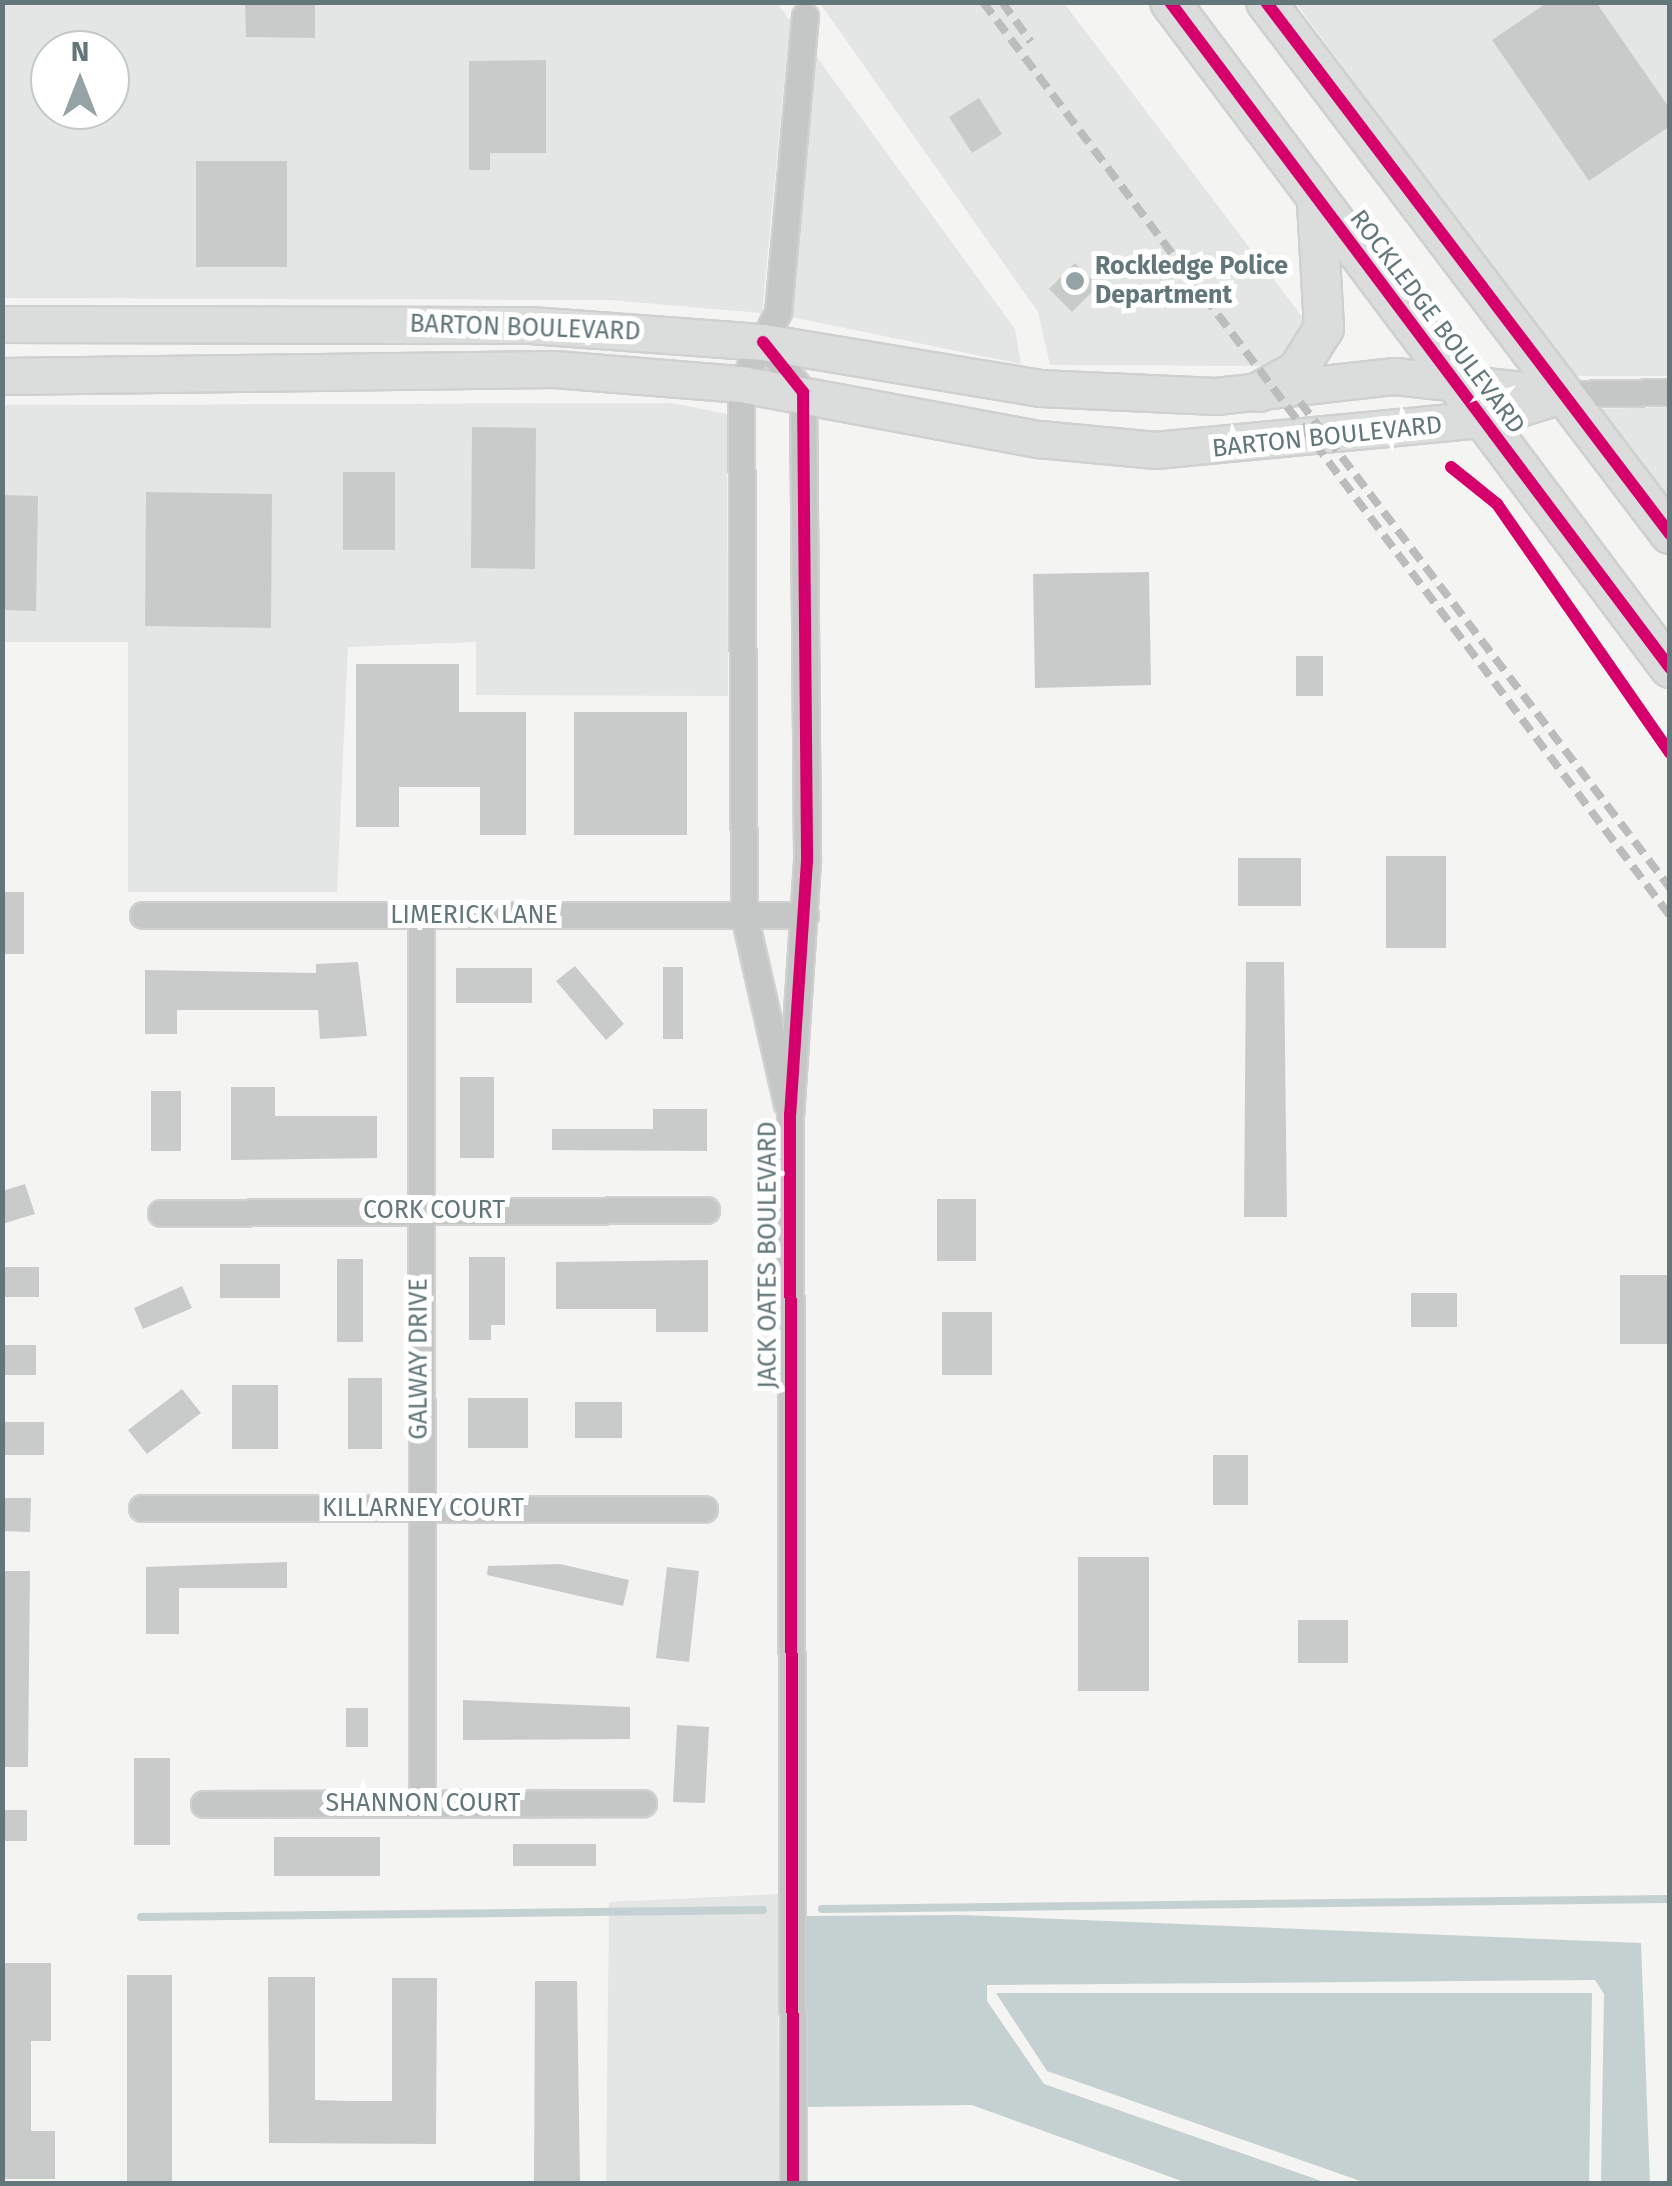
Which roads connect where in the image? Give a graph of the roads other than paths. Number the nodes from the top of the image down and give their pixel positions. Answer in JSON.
{"nodes":[{"id":1,"x":1170,"y":2,"type":"edge"},
{"id":2,"x":1266,"y":2,"type":"edge"},
{"id":3,"x":805,"y":16,"type":"dead end"},
{"id":4,"x":1317,"y":201,"type":"junction"},
{"id":5,"x":53,"y":323,"type":"junction"},
{"id":6,"x":2,"y":324,"type":"edge"},
{"id":7,"x":404,"y":324,"type":"junction"},
{"id":8,"x":763,"y":342,"type":"junction"},
{"id":9,"x":406,"y":371,"type":"junction"},
{"id":10,"x":2,"y":376,"type":"edge"},
{"id":11,"x":54,"y":376,"type":"junction"},
{"id":12,"x":741,"y":384,"type":"junction"},
{"id":13,"x":1459,"y":384,"type":"junction"},
{"id":14,"x":803,"y":392,"type":"junction"},
{"id":15,"x":1259,"y":392,"type":"junction"},
{"id":16,"x":1670,"y":392,"type":"edge"},
{"id":17,"x":1565,"y":394,"type":"junction"},
{"id":18,"x":1484,"y":419,"type":"junction"},
{"id":19,"x":1670,"y":534,"type":"edge"},
{"id":20,"x":1670,"y":668,"type":"edge"},
{"id":21,"x":143,"y":915,"type":"dead end"},
{"id":22,"x":421,"y":915,"type":"junction"},
{"id":23,"x":744,"y":915,"type":"junction"},
{"id":24,"x":805,"y":915,"type":"junction"},
{"id":25,"x":790,"y":1114,"type":"junction"},
{"id":26,"x":419,"y":1210,"type":"junction"},
{"id":27,"x":706,"y":1210,"type":"dead end"},
{"id":28,"x":161,"y":1213,"type":"dead end"},
{"id":29,"x":142,"y":1508,"type":"dead end"},
{"id":30,"x":419,"y":1508,"type":"junction"},
{"id":31,"x":704,"y":1509,"type":"dead end"},
{"id":32,"x":422,"y":1802,"type":"junction"},
{"id":33,"x":643,"y":1803,"type":"dead end"},
{"id":34,"x":204,"y":1804,"type":"dead end"},
{"id":35,"x":793,"y":2184,"type":"edge"}],
"edges":[{"from":1,"to":4,"type":"main road","name":"ROCKLEDGE BOULEVARD"},
{"from":2,"to":17,"type":"main road"},
{"from":3,"to":8,"type":"street","name":"JACK OATES BOULEVARD"},
{"from":4,"to":13,"type":"main road","name":"ROCKLEDGE BOULEVARD"},
{"from":4,"to":15,"type":"main road"},
{"from":5,"to":6,"type":"main road","name":"BARTON BOULEVARD"},
{"from":5,"to":7,"type":"main road","name":"BARTON BOULEVARD"},
{"from":5,"to":11,"type":"main road"},
{"from":7,"to":8,"type":"main road","name":"BARTON BOULEVARD"},
{"from":7,"to":9,"type":"main road"},
{"from":8,"to":12,"type":"street","name":"JACK OATES BOULEVARD"},
{"from":8,"to":14,"type":"street"},
{"from":8,"to":15,"type":"main road","name":"BARTON BOULEVARD"},
{"from":9,"to":11,"type":"main road","name":"BARTON BOULEVARD"},
{"from":9,"to":12,"type":"main road","name":"BARTON BOULEVARD"},
{"from":10,"to":11,"type":"main road","name":"BARTON BOULEVARD"},
{"from":12,"to":14,"type":"main road","name":"BARTON BOULEVARD"},
{"from":12,"to":23,"type":"street","name":"JACK OATES BOULEVARD"},
{"from":13,"to":15,"type":"main road","name":"BARTON BOULEVARD"},
{"from":13,"to":17,"type":"main road","name":"BARTON BOULEVARD"},
{"from":13,"to":18,"type":"main road","name":"ROCKLEDGE BOULEVARD"},
{"from":14,"to":18,"type":"main road","name":"BARTON BOULEVARD"},
{"from":14,"to":24,"type":"street","name":"JACK OATES BOULEVARD"},
{"from":16,"to":17,"type":"street"},
{"from":17,"to":18,"type":"main road","name":"BARTON BOULEVARD"},
{"from":17,"to":19,"type":"main road"},
{"from":18,"to":20,"type":"main road","name":"ROCKLEDGE BOULEVARD"},
{"from":21,"to":22,"type":"street","name":"LIMERICK LANE"},
{"from":22,"to":23,"type":"street","name":"LIMERICK LANE"},
{"from":22,"to":26,"type":"street","name":"GALWAY DRIVE"},
{"from":23,"to":24,"type":"street","name":"LIMERICK LANE"},
{"from":23,"to":25,"type":"street","name":"JACK OATES BOULEVARD"},
{"from":24,"to":25,"type":"street","name":"JACK OATES BOULEVARD"},
{"from":25,"to":35,"type":"street","name":"JACK OATES BOULEVARD"},
{"from":26,"to":27,"type":"street","name":"CORK COURT"},
{"from":26,"to":28,"type":"street","name":"CORK COURT"},
{"from":26,"to":30,"type":"street","name":"GALWAY DRIVE"},
{"from":29,"to":30,"type":"street","name":"KILLARNEY COURT"},
{"from":30,"to":31,"type":"street","name":"KILLARNEY COURT"},
{"from":30,"to":32,"type":"street","name":"GALWAY DRIVE"},
{"from":32,"to":33,"type":"street","name":"SHANNON COURT"},
{"from":32,"to":34,"type":"street","name":"SHANNON COURT"}]}
